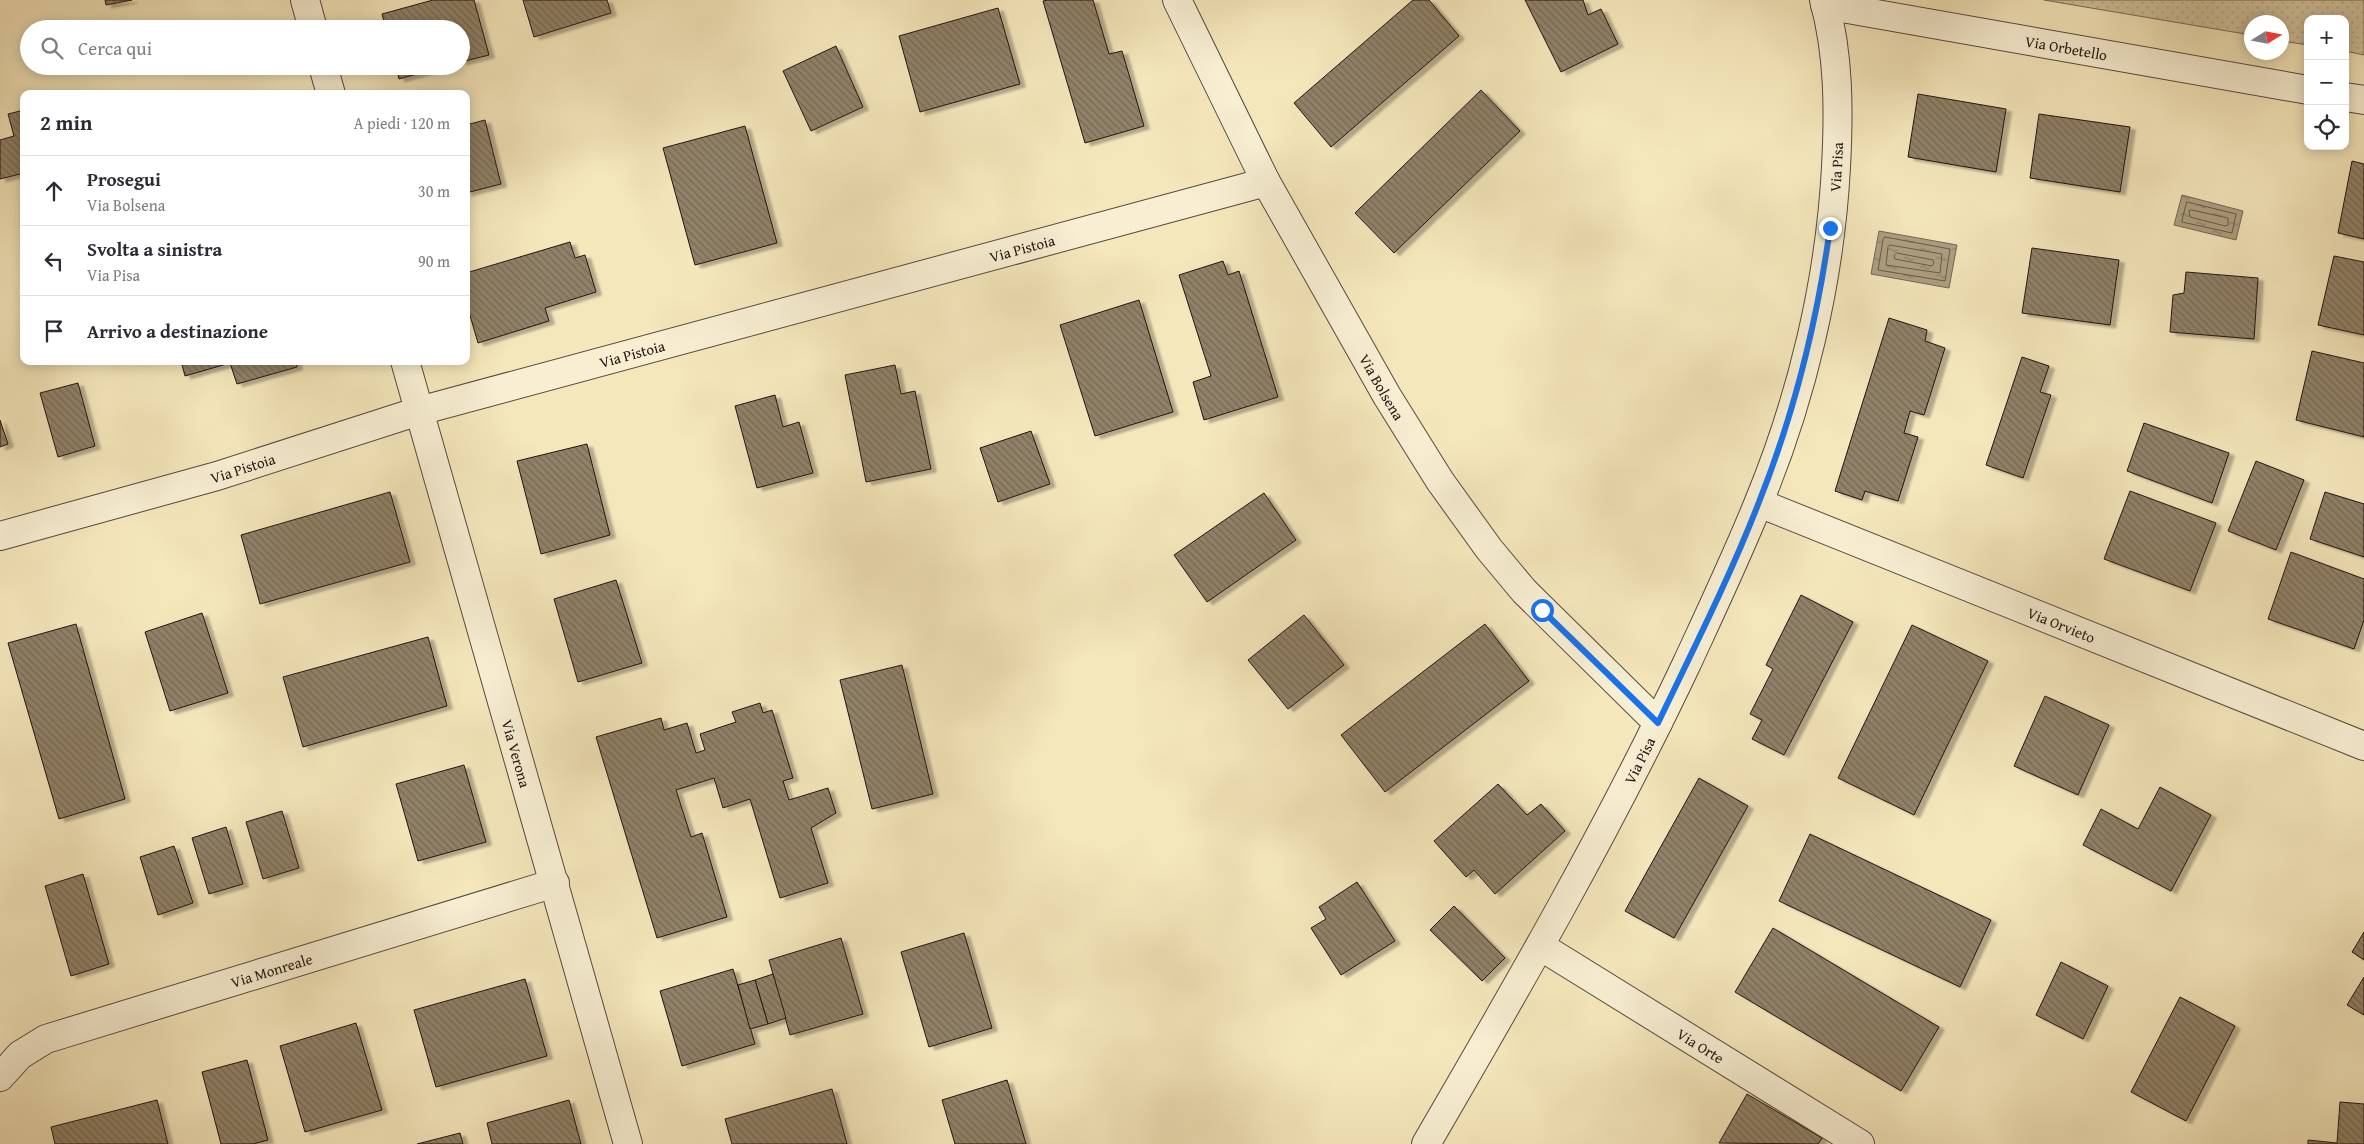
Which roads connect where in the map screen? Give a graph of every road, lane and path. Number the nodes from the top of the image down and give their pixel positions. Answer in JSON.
{"nodes":[{"id":1,"x":305,"y":0,"type":"edge"},
{"id":2,"x":1177,"y":0,"type":"edge"},
{"id":3,"x":1824,"y":2,"type":"edge"},
{"id":4,"x":311,"y":20,"type":"edge"},
{"id":5,"x":326,"y":75,"type":"edge"},
{"id":6,"x":2304,"y":89,"type":"edge"},
{"id":7,"x":330,"y":90,"type":"edge"},
{"id":8,"x":2349,"y":98,"type":"edge"},
{"id":9,"x":2364,"y":100,"type":"edge"},
{"id":10,"x":1266,"y":182,"type":"junction"},
{"id":11,"x":406,"y":365,"type":"edge"},
{"id":12,"x":418,"y":411,"type":"junction"},
{"id":13,"x":1759,"y":503,"type":"junction"},
{"id":14,"x":0,"y":536,"type":"edge"},
{"id":15,"x":1658,"y":723,"type":"junction"},
{"id":16,"x":2364,"y":746,"type":"edge"},
{"id":17,"x":555,"y":882,"type":"junction"},
{"id":18,"x":1540,"y":946,"type":"junction"},
{"id":19,"x":0,"y":1077,"type":"edge"},
{"id":20,"x":628,"y":1144,"type":"edge"},
{"id":21,"x":1426,"y":1144,"type":"edge"},
{"id":22,"x":1860,"y":1144,"type":"edge"}],
"edges":[{"from":1,"to":4,"type":"street"},
{"from":2,"to":10,"type":"street","name":"Via Bolsena"},
{"from":3,"to":6,"type":"street","name":"Via Orbetello"},
{"from":3,"to":13,"type":"street","name":"Via Pisa"},
{"from":5,"to":7,"type":"street"},
{"from":8,"to":9,"type":"street"},
{"from":10,"to":12,"type":"street","name":"Via Pistoia"},
{"from":10,"to":15,"type":"street","name":"Via Bolsena"},
{"from":11,"to":12,"type":"street","name":"Via Verona"},
{"from":12,"to":14,"type":"street","name":"Via Pistoia"},
{"from":12,"to":17,"type":"street","name":"Via Verona"},
{"from":13,"to":15,"type":"street","name":"Via Pisa"},
{"from":13,"to":16,"type":"street","name":"Via Orvieto"},
{"from":15,"to":18,"type":"street","name":"Via Pisa"},
{"from":17,"to":19,"type":"street","name":"Via Monreale"},
{"from":17,"to":20,"type":"street","name":"Via Verona"},
{"from":18,"to":21,"type":"street","name":"Via Pisa"},
{"from":18,"to":22,"type":"street","name":"Via Orte"}]}
